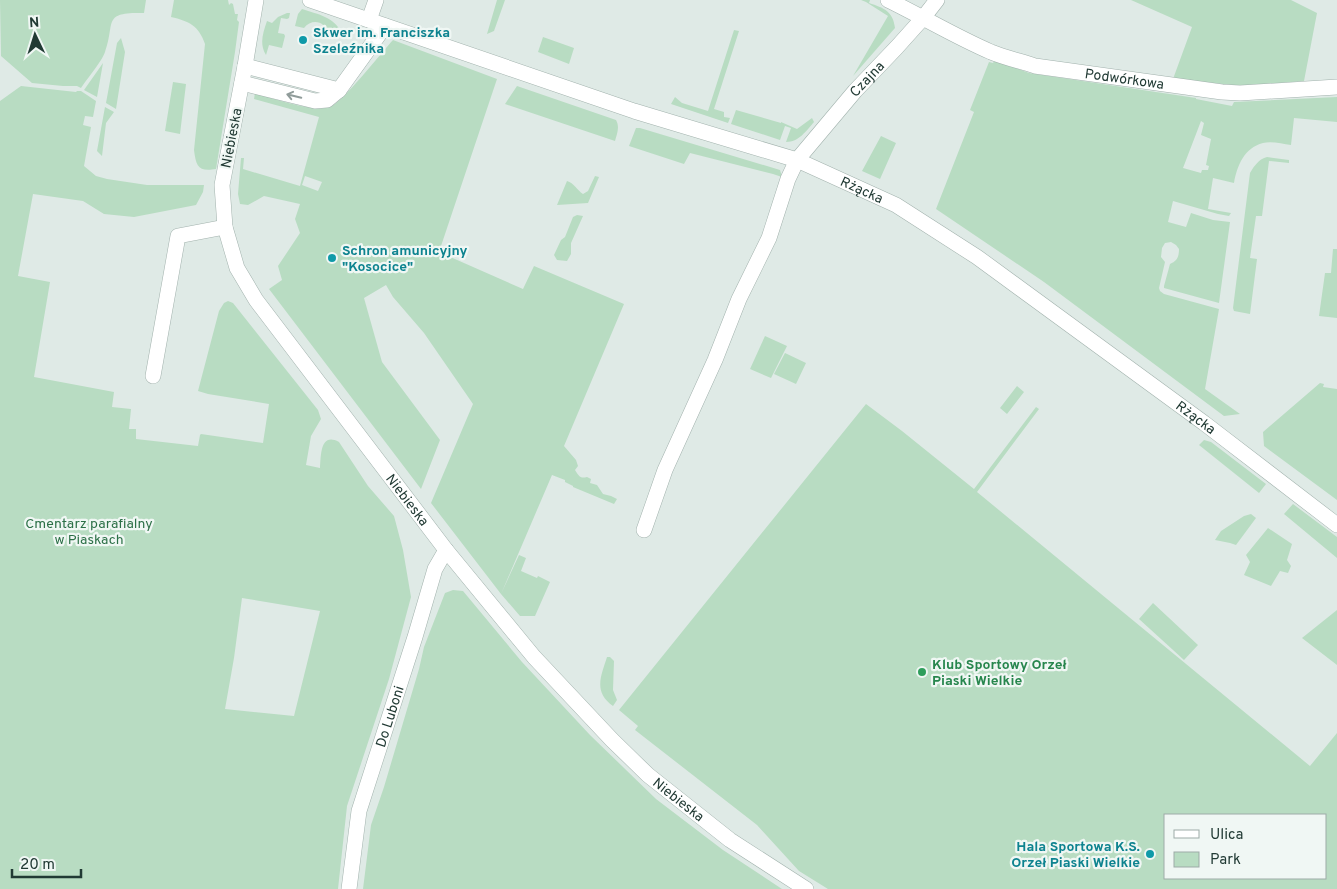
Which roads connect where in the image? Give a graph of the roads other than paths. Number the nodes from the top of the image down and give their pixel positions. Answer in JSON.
{"nodes":[{"id":1,"x":256,"y":0,"type":"edge"},
{"id":2,"x":310,"y":0,"type":"edge"},
{"id":3,"x":376,"y":0,"type":"edge"},
{"id":4,"x":888,"y":0,"type":"edge"},
{"id":5,"x":937,"y":0,"type":"edge"},
{"id":6,"x":923,"y":18,"type":"junction"},
{"id":7,"x":369,"y":20,"type":"junction"},
{"id":8,"x":385,"y":26,"type":"junction"},
{"id":9,"x":245,"y":66,"type":"junction"},
{"id":10,"x":242,"y":83,"type":"junction"},
{"id":11,"x":1337,"y":87,"type":"edge"},
{"id":12,"x":339,"y":90,"type":"junction"},
{"id":13,"x":797,"y":160,"type":"junction"},
{"id":14,"x":225,"y":227,"type":"junction"},
{"id":15,"x":153,"y":376,"type":"dead end"},
{"id":16,"x":1337,"y":525,"type":"edge"},
{"id":17,"x":644,"y":530,"type":"dead end"},
{"id":18,"x":446,"y":550,"type":"junction"},
{"id":19,"x":349,"y":889,"type":"edge"},
{"id":20,"x":806,"y":889,"type":"edge"}],
"edges":[{"from":1,"to":9,"type":"street","name":"Niebieska"},
{"from":2,"to":7,"type":"street","name":"Rżącka"},
{"from":3,"to":7,"type":"street"},
{"from":4,"to":6,"type":"street","name":"Podwórkowa"},
{"from":5,"to":6,"type":"street","name":"Czajna"},
{"from":6,"to":11,"type":"street","name":"Podwórkowa"},
{"from":6,"to":13,"type":"street","name":"Czajna"},
{"from":7,"to":8,"type":"street","name":"Rżącka"},
{"from":8,"to":12,"type":"street"},
{"from":8,"to":13,"type":"street","name":"Rżącka"},
{"from":9,"to":10,"type":"street","name":"Niebieska"},
{"from":9,"to":12,"type":"street"},
{"from":12,"to":10,"type":"street","one_way":true},
{"from":10,"to":14,"type":"street","name":"Niebieska"},
{"from":13,"to":16,"type":"street","name":"Rżącka"},
{"from":13,"to":17,"type":"street","name":"Czajna"},
{"from":14,"to":15,"type":"street"},
{"from":14,"to":18,"type":"street","name":"Niebieska"},
{"from":18,"to":19,"type":"street","name":"Do Luboni"},
{"from":18,"to":20,"type":"street","name":"Niebieska"}]}
